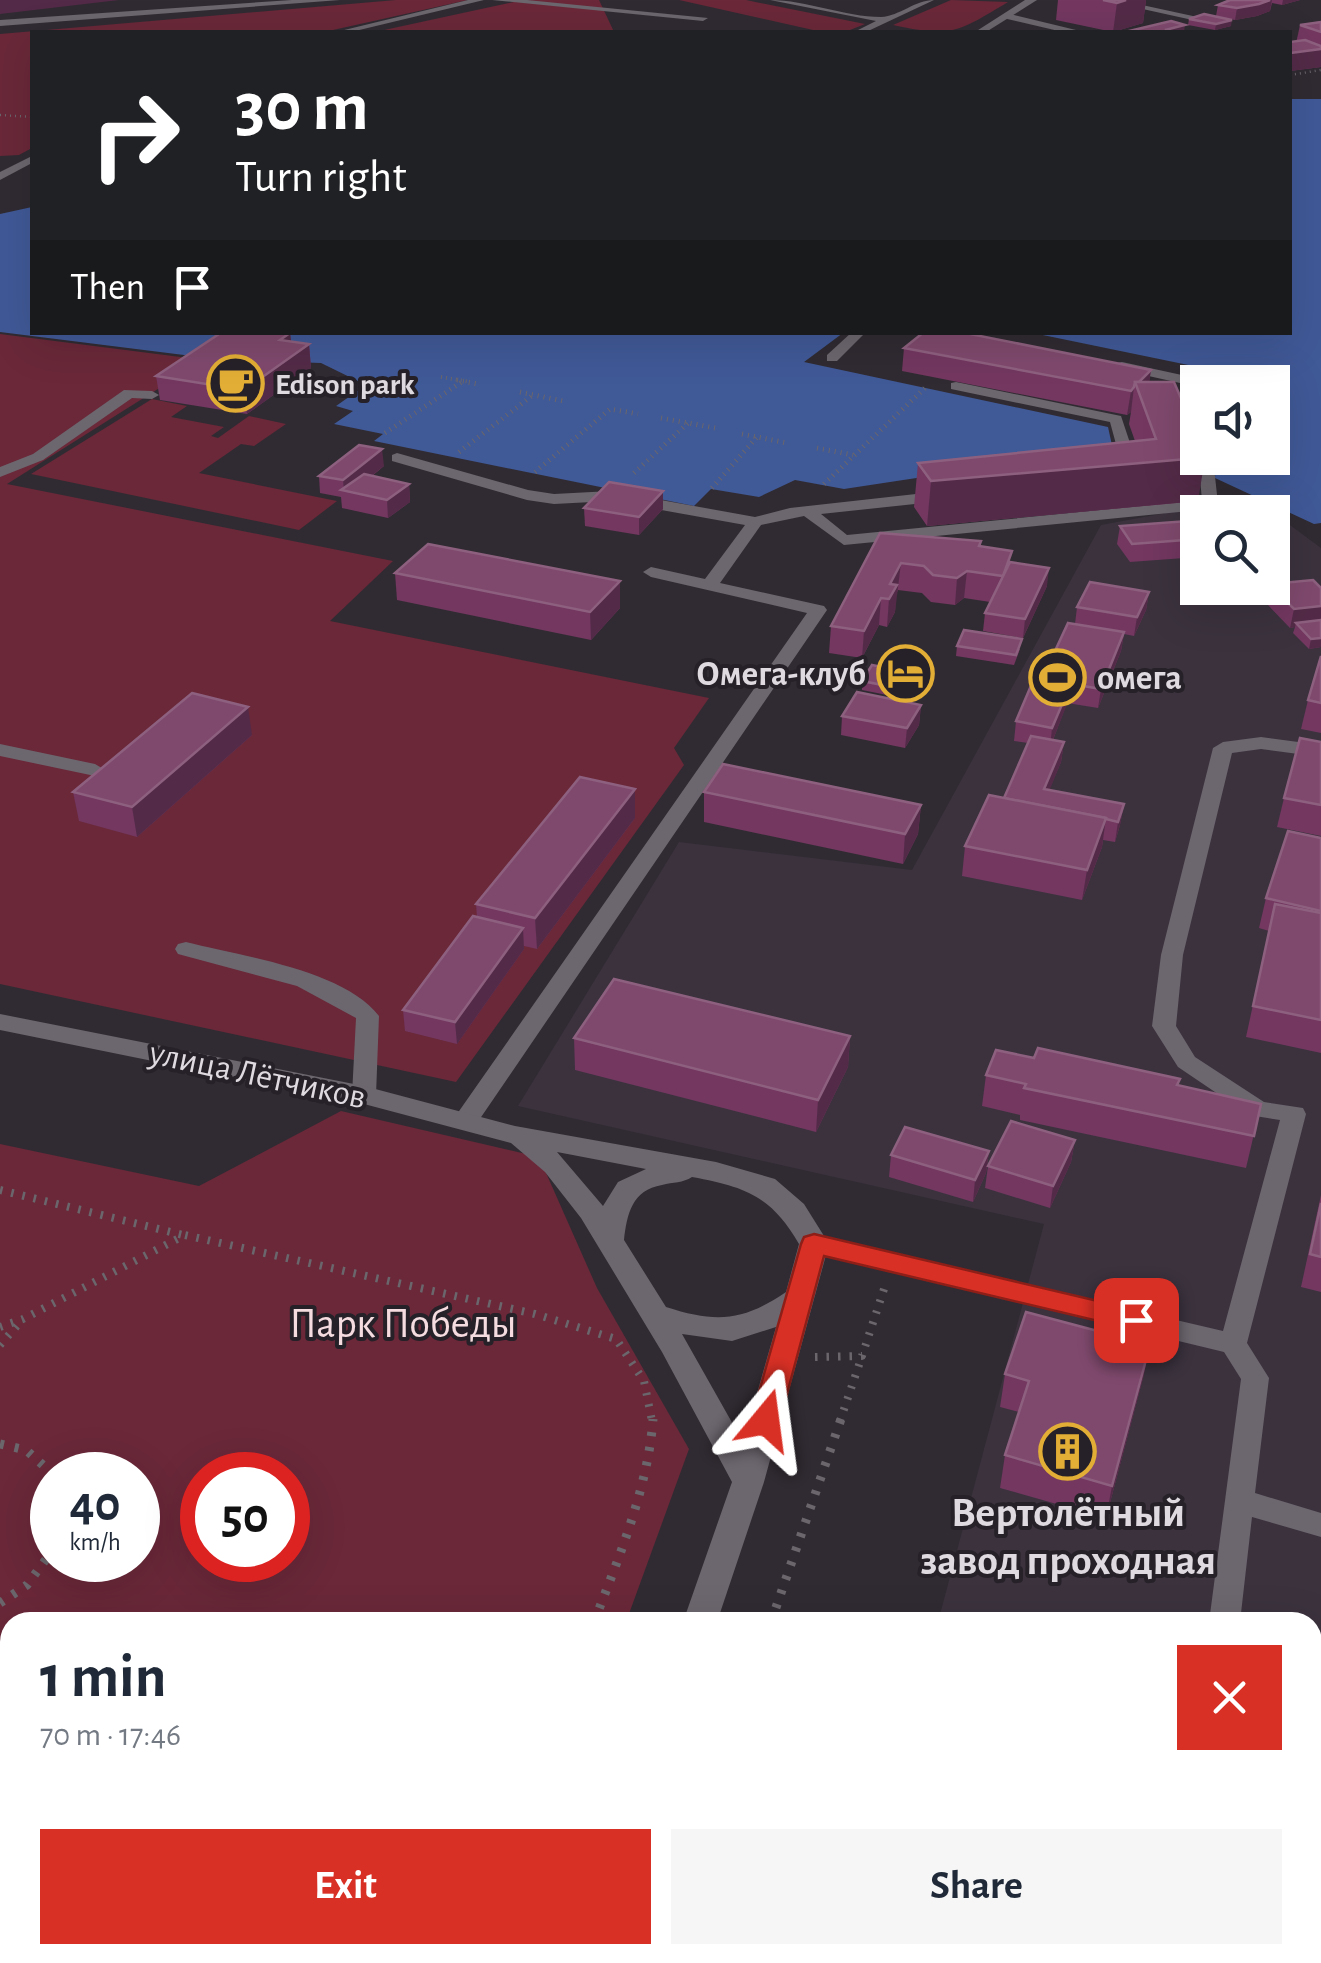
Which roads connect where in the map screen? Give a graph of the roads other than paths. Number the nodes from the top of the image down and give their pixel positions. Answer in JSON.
{"nodes":[{"id":1,"x":335,"y":0,"type":"edge"},
{"id":2,"x":480,"y":0,"type":"edge"},
{"id":3,"x":496,"y":0,"type":"edge"},
{"id":4,"x":774,"y":0,"type":"edge"},
{"id":5,"x":926,"y":0,"type":"edge"},
{"id":6,"x":1032,"y":0,"type":"edge"},
{"id":7,"x":1106,"y":0,"type":"edge"},
{"id":8,"x":300,"y":1,"type":"edge"},
{"id":9,"x":1006,"y":16,"type":"junction"},
{"id":10,"x":703,"y":18,"type":"dead end"},
{"id":11,"x":1197,"y":18,"type":"edge"},
{"id":12,"x":886,"y":20,"type":"junction"},
{"id":13,"x":0,"y":24,"type":"edge"},
{"id":14,"x":350,"y":30,"type":"edge"},
{"id":15,"x":864,"y":30,"type":"edge"},
{"id":16,"x":983,"y":30,"type":"edge"},
{"id":17,"x":1065,"y":30,"type":"edge"},
{"id":18,"x":30,"y":160,"type":"edge"},
{"id":19,"x":0,"y":177,"type":"edge"},
{"id":20,"x":857,"y":335,"type":"edge"},
{"id":21,"x":832,"y":358,"type":"dead end"},
{"id":22,"x":1108,"y":364,"type":"edge"},
{"id":23,"x":1180,"y":379,"type":"edge"},
{"id":24,"x":956,"y":386,"type":"edge"},
{"id":25,"x":152,"y":395,"type":"dead end"},
{"id":26,"x":397,"y":458,"type":"dead end"},
{"id":27,"x":0,"y":472,"type":"edge"},
{"id":28,"x":1207,"y":475,"type":"edge"},
{"id":29,"x":1114,"y":477,"type":"edge"},
{"id":30,"x":960,"y":494,"type":"edge"},
{"id":31,"x":807,"y":511,"type":"junction"},
{"id":32,"x":755,"y":522,"type":"junction"},
{"id":33,"x":652,"y":572,"type":"dead end"},
{"id":34,"x":710,"y":584,"type":"junction"},
{"id":35,"x":0,"y":750,"type":"edge"},
{"id":36,"x":1321,"y":752,"type":"edge"},
{"id":37,"x":95,"y":770,"type":"edge"},
{"id":38,"x":186,"y":950,"type":"dead end"},
{"id":39,"x":0,"y":1022,"type":"edge"},
{"id":40,"x":364,"y":1096,"type":"junction"},
{"id":41,"x":466,"y":1120,"type":"junction"},
{"id":42,"x":515,"y":1135,"type":"junction"},
{"id":43,"x":716,"y":1172,"type":"junction"},
{"id":44,"x":609,"y":1240,"type":"junction"},
{"id":45,"x":814,"y":1244,"type":"junction"},
{"id":46,"x":802,"y":1296,"type":"junction"},
{"id":47,"x":656,"y":1315,"type":"junction"},
{"id":48,"x":1233,"y":1344,"type":"junction"},
{"id":49,"x":748,"y":1482,"type":"junction"},
{"id":50,"x":1240,"y":1501,"type":"junction"},
{"id":51,"x":1316,"y":1522,"type":"edge"},
{"id":52,"x":703,"y":1612,"type":"edge"},
{"id":53,"x":1225,"y":1612,"type":"edge"}],
"edges":[{"from":1,"to":8,"type":"main road"},
{"from":2,"to":14,"type":"lane"},
{"from":3,"to":10,"type":"lane"},
{"from":4,"to":12,"type":"lane"},
{"from":5,"to":12,"type":"lane"},
{"from":6,"to":9,"type":"main road"},
{"from":7,"to":11,"type":"lane"},
{"from":8,"to":13,"type":"main road"},
{"from":9,"to":16,"type":"main road"},
{"from":9,"to":17,"type":"lane"},
{"from":12,"to":15,"type":"lane"},
{"from":18,"to":19,"type":"lane"},
{"from":20,"to":21,"type":"lane"},
{"from":22,"to":23,"type":"lane"},
{"from":24,"to":29,"type":"lane"},
{"from":25,"to":27,"type":"lane"},
{"from":26,"to":32,"type":"lane"},
{"from":28,"to":31,"type":"lane"},
{"from":30,"to":31,"type":"lane"},
{"from":31,"to":32,"type":"lane"},
{"from":32,"to":34,"type":"lane"},
{"from":33,"to":34,"type":"lane"},
{"from":34,"to":41,"type":"lane"},
{"from":35,"to":37,"type":"lane"},
{"from":36,"to":48,"type":"lane"},
{"from":38,"to":40,"type":"lane"},
{"from":39,"to":40,"type":"main road","name":"улица Лётчиков"},
{"from":40,"to":41,"type":"main road","name":"улица Лётчиков"},
{"from":41,"to":42,"type":"main road","name":"улица Лётчиков"},
{"from":42,"to":43,"type":"main road","name":"улица Лётчиков"},
{"from":42,"to":44,"type":"main road","name":"улица Лётчиков"},
{"from":43,"to":44,"type":"main road"},
{"from":43,"to":45,"type":"main road","name":"улица Лётчиков"},
{"from":44,"to":47,"type":"main road","name":"улица Лётчиков"},
{"from":45,"to":46,"type":"main road"},
{"from":45,"to":48,"type":"lane"},
{"from":46,"to":47,"type":"main road"},
{"from":46,"to":49,"type":"main road"},
{"from":47,"to":49,"type":"main road","name":"улица Лётчиков"},
{"from":48,"to":50,"type":"lane"},
{"from":49,"to":52,"type":"main road"},
{"from":50,"to":51,"type":"lane"},
{"from":50,"to":53,"type":"lane"}]}
